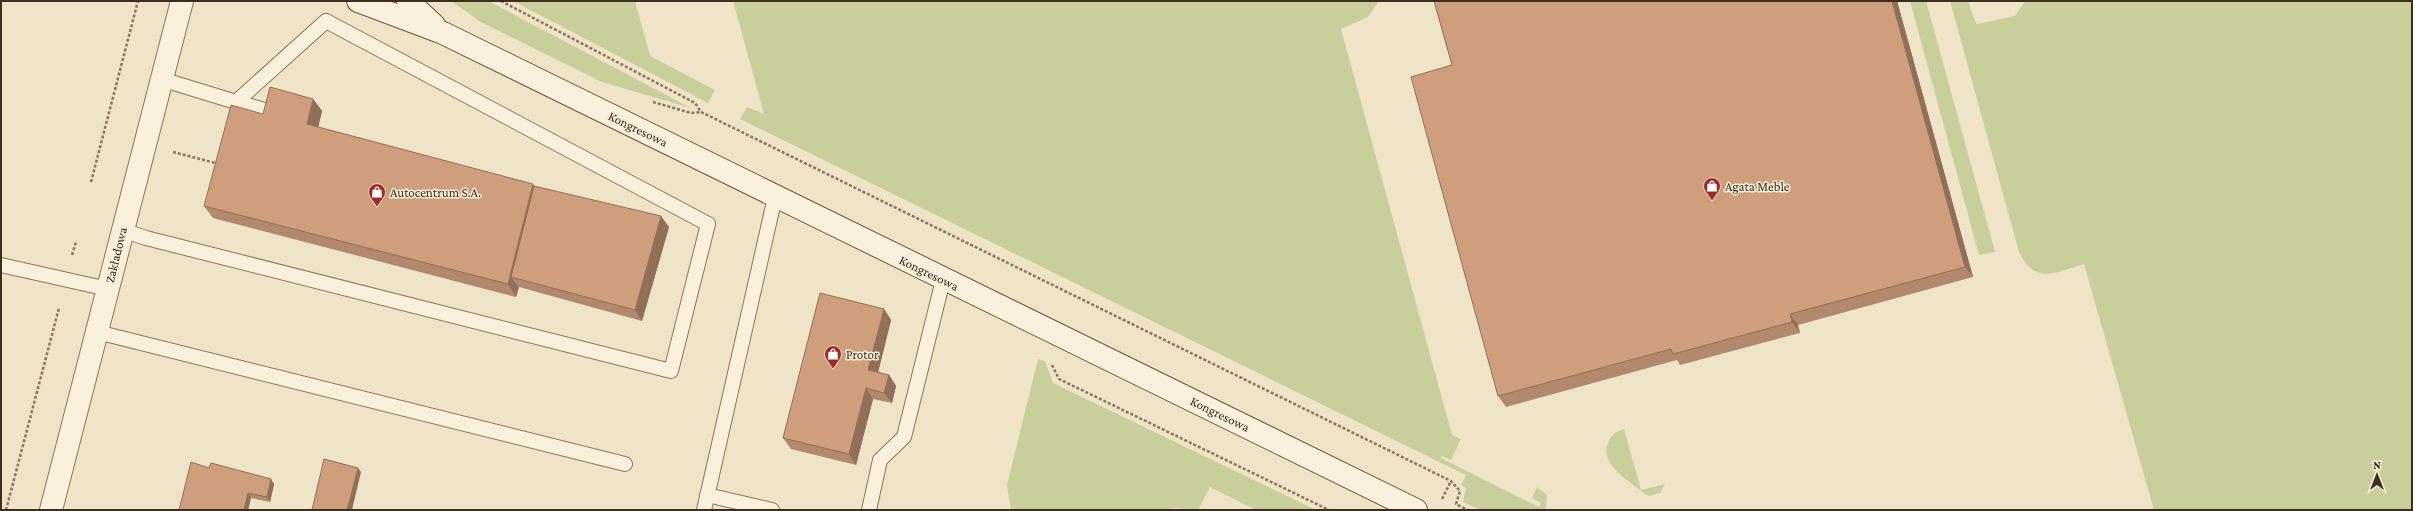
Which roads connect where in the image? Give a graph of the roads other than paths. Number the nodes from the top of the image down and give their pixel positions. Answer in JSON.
{"nodes":[{"id":1,"x":182,"y":1,"type":"edge"},
{"id":2,"x":358,"y":1,"type":"edge"},
{"id":3,"x":408,"y":1,"type":"edge"},
{"id":4,"x":443,"y":33,"type":"junction"},
{"id":5,"x":161,"y":78,"type":"junction"},
{"id":6,"x":236,"y":102,"type":"junction"},
{"id":7,"x":275,"y":113,"type":"edge"},
{"id":8,"x":775,"y":197,"type":"junction"},
{"id":9,"x":122,"y":230,"type":"junction"},
{"id":10,"x":1,"y":265,"type":"edge"},
{"id":11,"x":943,"y":280,"type":"junction"},
{"id":12,"x":108,"y":289,"type":"junction"},
{"id":13,"x":97,"y":332,"type":"junction"},
{"id":14,"x":625,"y":464,"type":"dead end"},
{"id":15,"x":707,"y":495,"type":"junction"},
{"id":16,"x":51,"y":510,"type":"edge"},
{"id":17,"x":704,"y":510,"type":"edge"},
{"id":18,"x":772,"y":510,"type":"edge"},
{"id":19,"x":869,"y":510,"type":"edge"},
{"id":20,"x":1416,"y":510,"type":"edge"}],
"edges":[{"from":1,"to":5,"type":"street","name":"Zakładowa"},
{"from":2,"to":4,"type":"street","name":"Kongresowa"},
{"from":3,"to":4,"type":"street","name":"Kongresowa"},
{"from":4,"to":8,"type":"street","name":"Kongresowa"},
{"from":5,"to":6,"type":"lane"},
{"from":5,"to":9,"type":"street","name":"Zakładowa"},
{"from":6,"to":7,"type":"lane"},
{"from":6,"to":9,"type":"lane"},
{"from":8,"to":11,"type":"street","name":"Kongresowa"},
{"from":8,"to":15,"type":"lane"},
{"from":9,"to":12,"type":"street","name":"Zakładowa"},
{"from":10,"to":12,"type":"lane"},
{"from":11,"to":19,"type":"lane"},
{"from":11,"to":20,"type":"street","name":"Kongresowa"},
{"from":12,"to":13,"type":"street","name":"Zakładowa"},
{"from":13,"to":14,"type":"lane"},
{"from":13,"to":16,"type":"street","name":"Zakładowa"},
{"from":15,"to":17,"type":"lane"},
{"from":15,"to":18,"type":"lane"}]}
